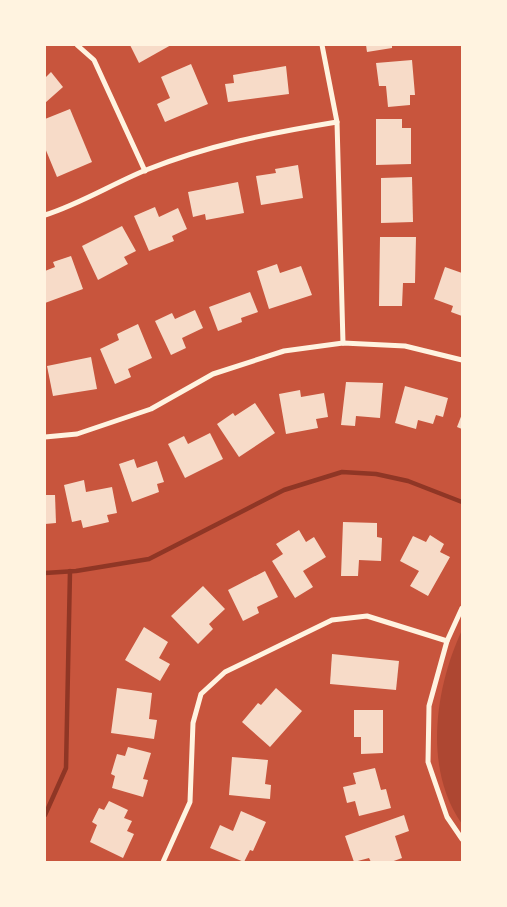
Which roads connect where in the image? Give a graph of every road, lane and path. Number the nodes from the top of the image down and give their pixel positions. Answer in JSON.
{"nodes":[{"id":1,"x":78,"y":45,"type":"edge"},
{"id":2,"x":322,"y":45,"type":"edge"},
{"id":3,"x":337,"y":122,"type":"junction"},
{"id":4,"x":145,"y":171,"type":"junction"},
{"id":5,"x":45,"y":215,"type":"edge"},
{"id":6,"x":343,"y":343,"type":"junction"},
{"id":7,"x":462,"y":360,"type":"edge"},
{"id":8,"x":45,"y":437,"type":"edge"},
{"id":9,"x":462,"y":608,"type":"edge"},
{"id":10,"x":447,"y":641,"type":"junction"},
{"id":11,"x":462,"y":838,"type":"edge"},
{"id":12,"x":163,"y":862,"type":"edge"}],
"edges":[{"from":1,"to":4,"type":"street"},
{"from":2,"to":3,"type":"street"},
{"from":3,"to":4,"type":"street"},
{"from":3,"to":6,"type":"street"},
{"from":4,"to":5,"type":"street"},
{"from":6,"to":7,"type":"street"},
{"from":6,"to":8,"type":"street"},
{"from":9,"to":10,"type":"street"},
{"from":10,"to":11,"type":"street"},
{"from":10,"to":12,"type":"street"}]}
